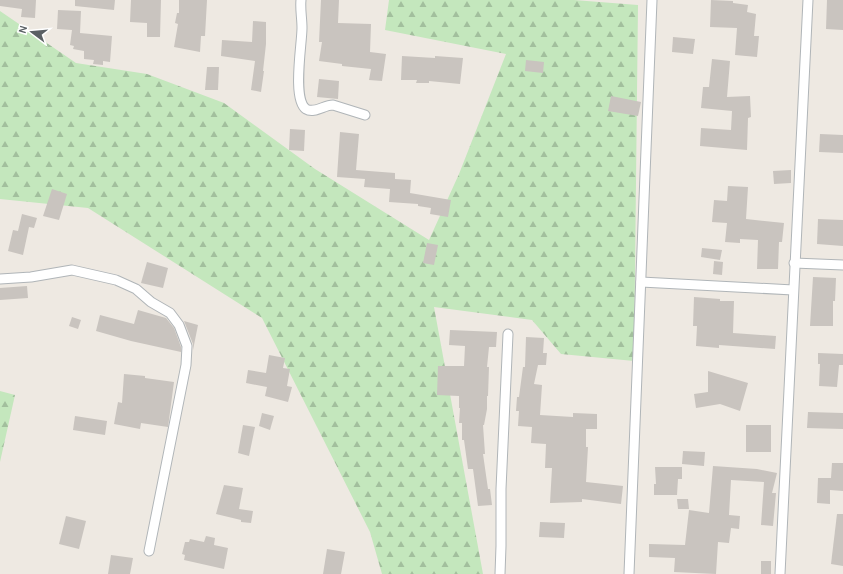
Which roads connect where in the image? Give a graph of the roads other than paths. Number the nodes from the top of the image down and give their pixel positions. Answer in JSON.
{"nodes":[{"id":1,"x":301,"y":0,"type":"edge"},
{"id":2,"x":652,"y":0,"type":"edge"},
{"id":3,"x":808,"y":0,"type":"edge"},
{"id":4,"x":365,"y":115,"type":"dead end"},
{"id":5,"x":794,"y":263,"type":"junction"},
{"id":6,"x":843,"y":265,"type":"edge"},
{"id":7,"x":0,"y":279,"type":"edge"},
{"id":8,"x":641,"y":282,"type":"junction"},
{"id":9,"x":793,"y":290,"type":"junction"},
{"id":10,"x":508,"y":334,"type":"dead end"},
{"id":11,"x":149,"y":551,"type":"dead end"},
{"id":12,"x":500,"y":574,"type":"edge"},
{"id":13,"x":629,"y":574,"type":"edge"},
{"id":14,"x":780,"y":574,"type":"edge"}],
"edges":[{"from":1,"to":4,"type":"street"},
{"from":2,"to":8,"type":"street"},
{"from":3,"to":5,"type":"street"},
{"from":5,"to":6,"type":"street"},
{"from":5,"to":9,"type":"street"},
{"from":7,"to":11,"type":"street"},
{"from":8,"to":9,"type":"street"},
{"from":8,"to":13,"type":"street"},
{"from":9,"to":14,"type":"street"},
{"from":10,"to":12,"type":"street"}]}
